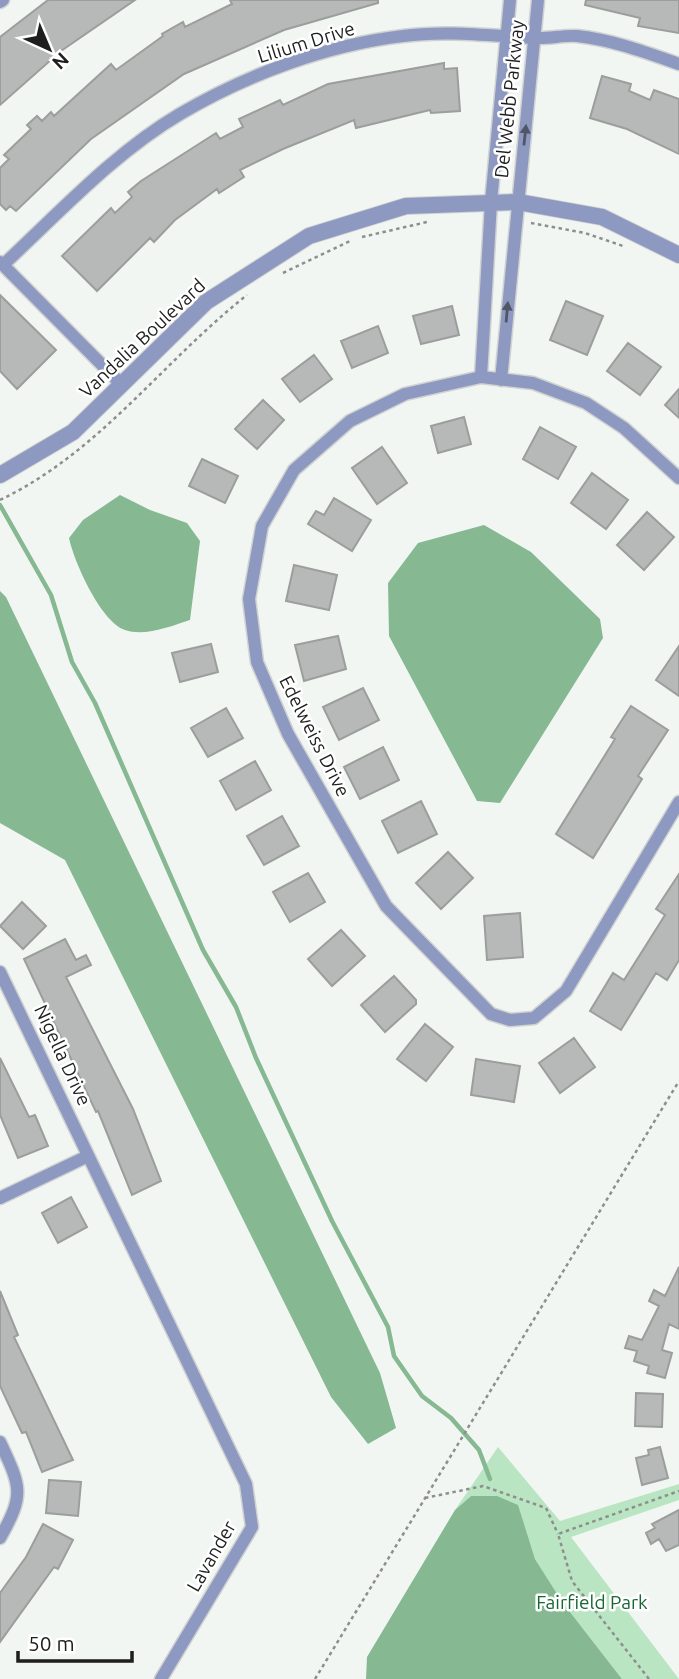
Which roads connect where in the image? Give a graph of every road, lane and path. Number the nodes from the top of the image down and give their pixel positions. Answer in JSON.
{"nodes":[{"id":1,"x":510,"y":0,"type":"edge"},
{"id":2,"x":538,"y":0,"type":"edge"},
{"id":3,"x":508,"y":34,"type":"junction"},
{"id":4,"x":536,"y":38,"type":"junction"},
{"id":5,"x":679,"y":64,"type":"edge"},
{"id":6,"x":491,"y":202,"type":"junction"},
{"id":7,"x":518,"y":202,"type":"junction"},
{"id":8,"x":426,"y":222,"type":"dead end"},
{"id":9,"x":540,"y":223,"type":"dead end"},
{"id":10,"x":624,"y":247,"type":"dead end"},
{"id":11,"x":679,"y":255,"type":"edge"},
{"id":12,"x":1,"y":264,"type":"edge"},
{"id":13,"x":280,"y":274,"type":"dead end"},
{"id":14,"x":257,"y":288,"type":"dead end"},
{"id":15,"x":481,"y":377,"type":"junction"},
{"id":16,"x":501,"y":380,"type":"junction"},
{"id":17,"x":121,"y":384,"type":"junction"},
{"id":18,"x":0,"y":475,"type":"edge"},
{"id":19,"x":679,"y":478,"type":"edge"},
{"id":20,"x":0,"y":500,"type":"edge"},
{"id":21,"x":679,"y":803,"type":"edge"},
{"id":22,"x":0,"y":972,"type":"edge"},
{"id":23,"x":679,"y":1081,"type":"edge"},
{"id":24,"x":88,"y":1156,"type":"junction"},
{"id":25,"x":0,"y":1198,"type":"edge"},
{"id":26,"x":0,"y":1442,"type":"edge"},
{"id":27,"x":246,"y":1484,"type":"joint"},
{"id":28,"x":679,"y":1491,"type":"edge"},
{"id":29,"x":424,"y":1498,"type":"junction"},
{"id":30,"x":558,"y":1534,"type":"junction"},
{"id":31,"x":0,"y":1538,"type":"edge"},
{"id":32,"x":161,"y":1679,"type":"edge"},
{"id":33,"x":315,"y":1679,"type":"edge"},
{"id":34,"x":649,"y":1679,"type":"edge"}],
"edges":[{"from":1,"to":3,"type":"street","name":"Del Webb Parkway"},
{"from":2,"to":4,"type":"street","name":"Del Webb Parkway"},
{"from":3,"to":4,"type":"street","name":"Lilium Drive"},
{"from":3,"to":6,"type":"street","name":"Del Webb Parkway"},
{"from":3,"to":12,"type":"street","name":"Lilium Drive"},
{"from":4,"to":5,"type":"street","name":"Lilium Drive"},
{"from":7,"to":4,"type":"street","name":"Del Webb Parkway","one_way":true},
{"from":6,"to":7,"type":"street","name":"Vandalia Boulevard"},
{"from":6,"to":15,"type":"street","name":"Del Webb Parkway"},
{"from":6,"to":17,"type":"street","name":"Vandalia Boulevard"},
{"from":7,"to":11,"type":"street","name":"Vandalia Boulevard"},
{"from":16,"to":7,"type":"street","name":"Del Webb Parkway","one_way":true},
{"from":8,"to":13,"type":"path"},
{"from":9,"to":10,"type":"path"},
{"from":12,"to":17,"type":"street"},
{"from":14,"to":20,"type":"path"},
{"from":15,"to":16,"type":"street","name":"Edelweiss Drive"},
{"from":15,"to":21,"type":"street","name":"Edelweiss Drive"},
{"from":16,"to":19,"type":"street","name":"Edelweiss Drive"},
{"from":17,"to":18,"type":"street","name":"Vandalia Boulevard"},
{"from":22,"to":24,"type":"street","name":"Nigella Drive"},
{"from":23,"to":29,"type":"path"},
{"from":24,"to":25,"type":"street"},
{"from":24,"to":27,"type":"street","name":"Nigella Drive"},
{"from":26,"to":31,"type":"street"},
{"from":27,"to":32,"type":"street","name":"Lavander"},
{"from":28,"to":30,"type":"path"},
{"from":29,"to":30,"type":"path"},
{"from":29,"to":33,"type":"path"},
{"from":30,"to":34,"type":"path"}]}
